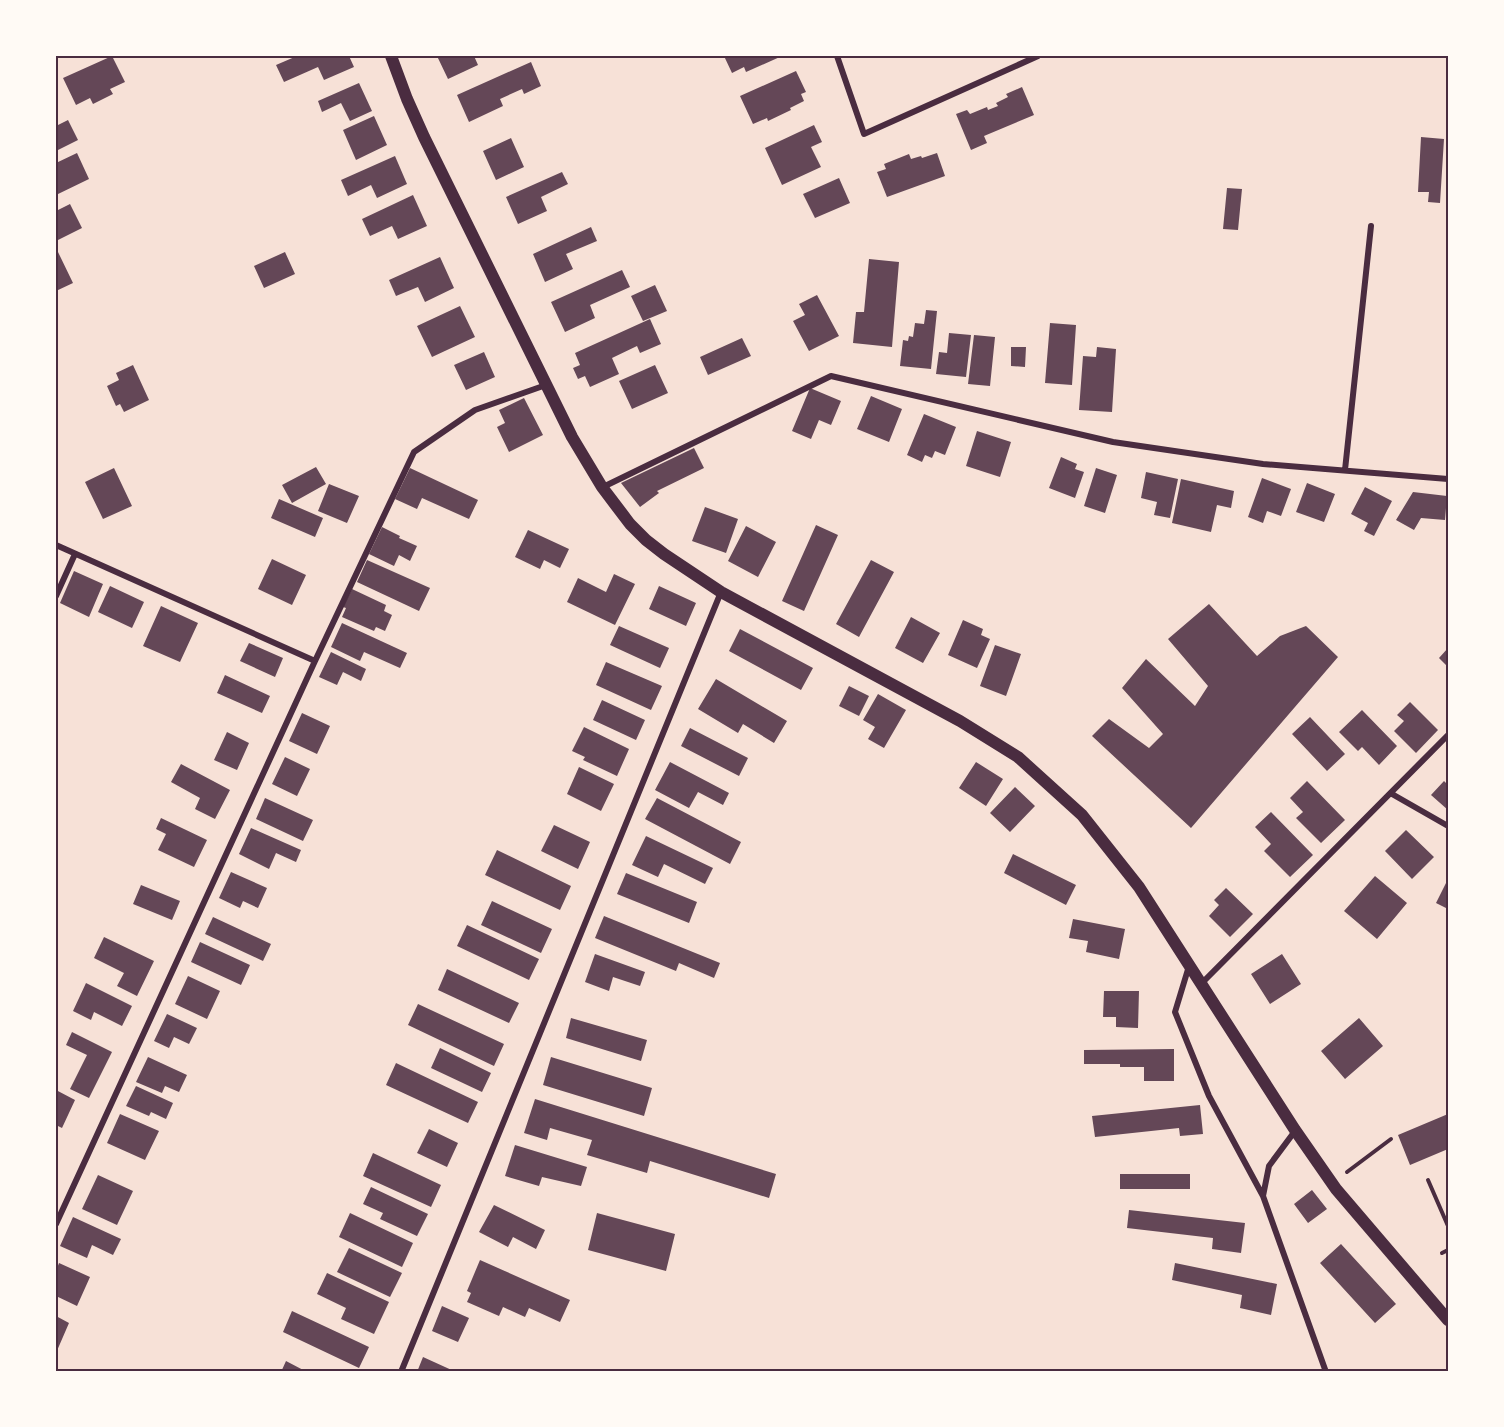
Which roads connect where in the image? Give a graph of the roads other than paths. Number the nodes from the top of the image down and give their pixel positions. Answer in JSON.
{"nodes":[{"id":1,"x":391,"y":56,"type":"edge"},
{"id":2,"x":837,"y":56,"type":"edge"},
{"id":3,"x":1038,"y":56,"type":"edge"},
{"id":4,"x":1371,"y":226,"type":"dead end"},
{"id":5,"x":546,"y":385,"type":"junction"},
{"id":6,"x":1345,"y":470,"type":"junction"},
{"id":7,"x":1449,"y":479,"type":"edge"},
{"id":8,"x":602,"y":487,"type":"junction"},
{"id":9,"x":56,"y":544,"type":"edge"},
{"id":10,"x":75,"y":554,"type":"junction"},
{"id":11,"x":721,"y":592,"type":"junction"},
{"id":12,"x":56,"y":596,"type":"edge"},
{"id":13,"x":315,"y":661,"type":"junction"},
{"id":14,"x":1449,"y":735,"type":"edge"},
{"id":15,"x":1392,"y":794,"type":"junction"},
{"id":16,"x":1449,"y":826,"type":"edge"},
{"id":17,"x":1189,"y":965,"type":"junction"},
{"id":18,"x":1201,"y":984,"type":"junction"},
{"id":19,"x":1295,"y":1130,"type":"junction"},
{"id":20,"x":1263,"y":1196,"type":"junction"},
{"id":21,"x":56,"y":1224,"type":"edge"},
{"id":22,"x":1449,"y":1320,"type":"edge"},
{"id":23,"x":401,"y":1371,"type":"edge"},
{"id":24,"x":1326,"y":1371,"type":"edge"}],
"edges":[{"from":1,"to":5,"type":"main road"},
{"from":2,"to":3,"type":"street"},
{"from":4,"to":6,"type":"street"},
{"from":5,"to":8,"type":"main road"},
{"from":5,"to":13,"type":"street"},
{"from":6,"to":7,"type":"street"},
{"from":6,"to":8,"type":"street"},
{"from":8,"to":11,"type":"main road"},
{"from":9,"to":10,"type":"street"},
{"from":10,"to":12,"type":"street"},
{"from":10,"to":13,"type":"street"},
{"from":11,"to":17,"type":"main road"},
{"from":11,"to":23,"type":"street"},
{"from":13,"to":21,"type":"street"},
{"from":14,"to":15,"type":"street"},
{"from":15,"to":16,"type":"street"},
{"from":15,"to":18,"type":"street"},
{"from":17,"to":18,"type":"main road"},
{"from":17,"to":20,"type":"street"},
{"from":18,"to":19,"type":"main road"},
{"from":19,"to":20,"type":"street"},
{"from":19,"to":22,"type":"main road"},
{"from":20,"to":24,"type":"street"}]}
